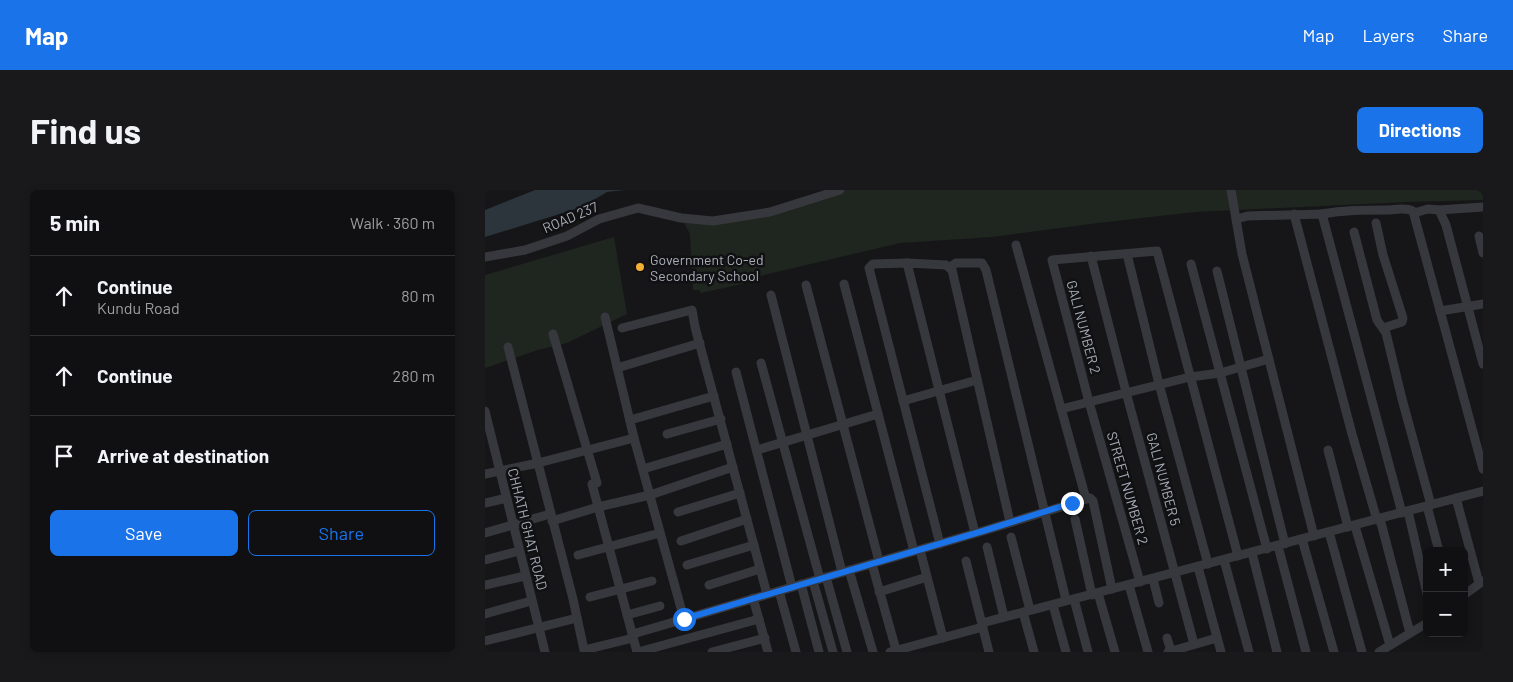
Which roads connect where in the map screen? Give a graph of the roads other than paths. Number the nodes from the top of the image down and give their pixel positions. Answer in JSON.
{"nodes":[{"id":1,"x":841,"y":190,"type":"edge"},
{"id":2,"x":1231,"y":190,"type":"edge"},
{"id":3,"x":1483,"y":207,"type":"edge"},
{"id":4,"x":1439,"y":210,"type":"junction"},
{"id":5,"x":1413,"y":213,"type":"junction"},
{"id":6,"x":1294,"y":214,"type":"junction"},
{"id":7,"x":1323,"y":214,"type":"junction"},
{"id":8,"x":1236,"y":219,"type":"junction"},
{"id":9,"x":1376,"y":223,"type":"dead end"},
{"id":10,"x":1354,"y":232,"type":"dead end"},
{"id":11,"x":1479,"y":236,"type":"dead end"},
{"id":12,"x":1016,"y":245,"type":"dead end"},
{"id":13,"x":1483,"y":253,"type":"edge"},
{"id":14,"x":1127,"y":254,"type":"junction"},
{"id":15,"x":1091,"y":256,"type":"junction"},
{"id":16,"x":485,"y":257,"type":"edge"},
{"id":17,"x":907,"y":263,"type":"junction"},
{"id":18,"x":1191,"y":264,"type":"dead end"},
{"id":19,"x":950,"y":267,"type":"junction"},
{"id":20,"x":1217,"y":271,"type":"dead end"},
{"id":21,"x":844,"y":284,"type":"dead end"},
{"id":22,"x":807,"y":285,"type":"dead end"},
{"id":23,"x":771,"y":295,"type":"dead end"},
{"id":24,"x":1483,"y":304,"type":"edge"},
{"id":25,"x":1468,"y":307,"type":"junction"},
{"id":26,"x":1440,"y":311,"type":"junction"},
{"id":27,"x":605,"y":317,"type":"dead end"},
{"id":28,"x":622,"y":328,"type":"dead end"},
{"id":29,"x":1383,"y":328,"type":"junction"},
{"id":30,"x":553,"y":334,"type":"dead end"},
{"id":31,"x":700,"y":343,"type":"junction"},
{"id":32,"x":508,"y":347,"type":"dead end"},
{"id":33,"x":1269,"y":359,"type":"junction"},
{"id":34,"x":761,"y":363,"type":"dead end"},
{"id":35,"x":1483,"y":364,"type":"edge"},
{"id":36,"x":1241,"y":367,"type":"junction"},
{"id":37,"x":617,"y":368,"type":"junction"},
{"id":38,"x":736,"y":372,"type":"dead end"},
{"id":39,"x":1220,"y":373,"type":"junction"},
{"id":40,"x":1190,"y":377,"type":"junction"},
{"id":41,"x":977,"y":380,"type":"junction"},
{"id":42,"x":1159,"y":384,"type":"junction"},
{"id":43,"x":939,"y":392,"type":"junction"},
{"id":44,"x":1126,"y":392,"type":"junction"},
{"id":45,"x":714,"y":396,"type":"junction"},
{"id":46,"x":903,"y":401,"type":"junction"},
{"id":47,"x":1089,"y":402,"type":"junction"},
{"id":48,"x":1061,"y":409,"type":"junction"},
{"id":49,"x":485,"y":411,"type":"edge"},
{"id":50,"x":878,"y":414,"type":"junction"},
{"id":51,"x":721,"y":419,"type":"junction"},
{"id":52,"x":630,"y":420,"type":"junction"},
{"id":53,"x":486,"y":422,"type":"edge"},
{"id":54,"x":843,"y":424,"type":"junction"},
{"id":55,"x":667,"y":434,"type":"dead end"},
{"id":56,"x":807,"y":435,"type":"junction"},
{"id":57,"x":635,"y":438,"type":"junction"},
{"id":58,"x":783,"y":443,"type":"junction"},
{"id":59,"x":727,"y":444,"type":"junction"},
{"id":60,"x":490,"y":448,"type":"edge"},
{"id":61,"x":757,"y":450,"type":"junction"},
{"id":62,"x":1328,"y":450,"type":"dead end"},
{"id":63,"x":588,"y":451,"type":"junction"},
{"id":64,"x":538,"y":463,"type":"junction"},
{"id":65,"x":733,"y":467,"type":"junction"},
{"id":66,"x":1483,"y":469,"type":"edge"},
{"id":67,"x":500,"y":470,"type":"junction"},
{"id":68,"x":643,"y":470,"type":"junction"},
{"id":69,"x":485,"y":474,"type":"edge"},
{"id":70,"x":1483,"y":492,"type":"edge"},
{"id":71,"x":740,"y":493,"type":"junction"},
{"id":72,"x":650,"y":495,"type":"junction"},
{"id":73,"x":507,"y":498,"type":"junction"},
{"id":74,"x":1456,"y":498,"type":"junction"},
{"id":75,"x":1086,"y":499,"type":"junction"},
{"id":76,"x":485,"y":503,"type":"edge"},
{"id":77,"x":1429,"y":506,"type":"junction"},
{"id":78,"x":598,"y":507,"type":"junction"},
{"id":79,"x":1044,"y":511,"type":"junction"},
{"id":80,"x":678,"y":512,"type":"dead end"},
{"id":81,"x":1405,"y":512,"type":"junction"},
{"id":82,"x":551,"y":518,"type":"junction"},
{"id":83,"x":747,"y":519,"type":"junction"},
{"id":84,"x":1075,"y":519,"type":"dead end"},
{"id":85,"x":1379,"y":519,"type":"junction"},
{"id":86,"x":1011,"y":522,"type":"junction"},
{"id":87,"x":513,"y":525,"type":"junction"},
{"id":88,"x":1351,"y":526,"type":"junction"},
{"id":89,"x":1329,"y":532,"type":"junction"},
{"id":90,"x":485,"y":533,"type":"edge"},
{"id":91,"x":661,"y":533,"type":"junction"},
{"id":92,"x":975,"y":533,"type":"junction"},
{"id":93,"x":1314,"y":536,"type":"junction"},
{"id":94,"x":1011,"y":537,"type":"dead end"},
{"id":95,"x":1303,"y":539,"type":"junction"},
{"id":96,"x":681,"y":541,"type":"dead end"},
{"id":97,"x":940,"y":544,"type":"junction"},
{"id":98,"x":754,"y":545,"type":"junction"},
{"id":99,"x":1281,"y":545,"type":"junction"},
{"id":100,"x":987,"y":547,"type":"dead end"},
{"id":101,"x":1438,"y":547,"type":"edge"},
{"id":102,"x":609,"y":548,"type":"junction"},
{"id":103,"x":1267,"y":548,"type":"junction"},
{"id":104,"x":917,"y":550,"type":"junction"},
{"id":105,"x":519,"y":551,"type":"junction"},
{"id":106,"x":1252,"y":553,"type":"junction"},
{"id":107,"x":578,"y":555,"type":"dead end"},
{"id":108,"x":1238,"y":556,"type":"junction"},
{"id":109,"x":485,"y":560,"type":"edge"},
{"id":110,"x":1224,"y":560,"type":"junction"},
{"id":111,"x":965,"y":561,"type":"dead end"},
{"id":112,"x":875,"y":563,"type":"junction"},
{"id":113,"x":1208,"y":564,"type":"junction"},
{"id":114,"x":687,"y":565,"type":"dead end"},
{"id":115,"x":1199,"y":566,"type":"junction"},
{"id":116,"x":760,"y":569,"type":"junction"},
{"id":117,"x":845,"y":571,"type":"junction"},
{"id":118,"x":1175,"y":573,"type":"junction"},
{"id":119,"x":525,"y":576,"type":"junction"},
{"id":120,"x":927,"y":576,"type":"junction"},
{"id":121,"x":1153,"y":578,"type":"junction"},
{"id":122,"x":820,"y":579,"type":"junction"},
{"id":123,"x":652,"y":581,"type":"dead end"},
{"id":124,"x":1141,"y":582,"type":"junction"},
{"id":125,"x":1481,"y":582,"type":"edge"},
{"id":126,"x":485,"y":585,"type":"edge"},
{"id":127,"x":709,"y":585,"type":"dead end"},
{"id":128,"x":1129,"y":585,"type":"junction"},
{"id":129,"x":797,"y":586,"type":"junction"},
{"id":130,"x":621,"y":589,"type":"junction"},
{"id":131,"x":1112,"y":589,"type":"junction"},
{"id":132,"x":779,"y":591,"type":"junction"},
{"id":133,"x":879,"y":592,"type":"junction"},
{"id":134,"x":1426,"y":592,"type":"edge"},
{"id":135,"x":1468,"y":592,"type":"edge"},
{"id":136,"x":767,"y":594,"type":"junction"},
{"id":137,"x":1095,"y":594,"type":"junction"},
{"id":138,"x":589,"y":597,"type":"dead end"},
{"id":139,"x":753,"y":598,"type":"junction"},
{"id":140,"x":1070,"y":600,"type":"junction"},
{"id":141,"x":531,"y":601,"type":"junction"},
{"id":142,"x":1159,"y":603,"type":"dead end"},
{"id":143,"x":1053,"y":605,"type":"junction"},
{"id":144,"x":660,"y":606,"type":"dead end"},
{"id":145,"x":1027,"y":611,"type":"junction"},
{"id":146,"x":485,"y":614,"type":"edge"},
{"id":147,"x":627,"y":616,"type":"junction"},
{"id":148,"x":1004,"y":617,"type":"junction"},
{"id":149,"x":577,"y":618,"type":"junction"},
{"id":150,"x":684,"y":619,"type":"junction"},
{"id":151,"x":759,"y":619,"type":"junction"},
{"id":152,"x":982,"y":625,"type":"junction"},
{"id":153,"x":1423,"y":626,"type":"edge"},
{"id":154,"x":539,"y":627,"type":"junction"},
{"id":155,"x":1411,"y":633,"type":"junction"},
{"id":156,"x":633,"y":636,"type":"junction"},
{"id":157,"x":765,"y":638,"type":"junction"},
{"id":158,"x":943,"y":638,"type":"junction"},
{"id":159,"x":1167,"y":638,"type":"dead end"},
{"id":160,"x":1217,"y":638,"type":"junction"},
{"id":161,"x":485,"y":641,"type":"edge"},
{"id":162,"x":1194,"y":644,"type":"junction"},
{"id":163,"x":918,"y":648,"type":"edge"},
{"id":164,"x":1385,"y":650,"type":"edge"},
{"id":165,"x":893,"y":651,"type":"edge"},
{"id":166,"x":986,"y":651,"type":"edge"},
{"id":167,"x":545,"y":652,"type":"edge"},
{"id":168,"x":638,"y":652,"type":"edge"},
{"id":169,"x":712,"y":652,"type":"edge"},
{"id":170,"x":768,"y":652,"type":"edge"},
{"id":171,"x":796,"y":652,"type":"edge"},
{"id":172,"x":819,"y":652,"type":"edge"},
{"id":173,"x":833,"y":652,"type":"edge"},
{"id":174,"x":847,"y":652,"type":"edge"},
{"id":175,"x":873,"y":652,"type":"edge"},
{"id":176,"x":1034,"y":652,"type":"edge"},
{"id":177,"x":1065,"y":652,"type":"edge"},
{"id":178,"x":1088,"y":652,"type":"edge"},
{"id":179,"x":1115,"y":652,"type":"edge"},
{"id":180,"x":1148,"y":652,"type":"edge"},
{"id":181,"x":1170,"y":652,"type":"edge"},
{"id":182,"x":1221,"y":652,"type":"edge"},
{"id":183,"x":1249,"y":652,"type":"edge"},
{"id":184,"x":1277,"y":652,"type":"edge"},
{"id":185,"x":1306,"y":652,"type":"edge"},
{"id":186,"x":1334,"y":652,"type":"edge"},
{"id":187,"x":1362,"y":652,"type":"edge"}],
"edges":[{"from":1,"to":16,"type":"street","name":"ROAD 237"},
{"from":2,"to":8,"type":"street"},
{"from":3,"to":4,"type":"street"},
{"from":4,"to":5,"type":"street"},
{"from":4,"to":25,"type":"street"},
{"from":5,"to":7,"type":"street"},
{"from":5,"to":26,"type":"street"},
{"from":6,"to":7,"type":"street"},
{"from":6,"to":8,"type":"street"},
{"from":6,"to":85,"type":"street"},
{"from":7,"to":81,"type":"street"},
{"from":8,"to":33,"type":"street"},
{"from":9,"to":29,"type":"street"},
{"from":10,"to":29,"type":"street"},
{"from":11,"to":13,"type":"street"},
{"from":12,"to":48,"type":"street"},
{"from":14,"to":15,"type":"street"},
{"from":14,"to":40,"type":"street"},
{"from":14,"to":42,"type":"street"},
{"from":15,"to":44,"type":"street","name":"GALI NUMBER 5"},
{"from":15,"to":47,"type":"street","name":"GALI NUMBER 2"},
{"from":17,"to":19,"type":"street"},
{"from":17,"to":43,"type":"street"},
{"from":17,"to":46,"type":"street"},
{"from":18,"to":39,"type":"street"},
{"from":19,"to":41,"type":"street"},
{"from":19,"to":79,"type":"street"},
{"from":20,"to":36,"type":"street"},
{"from":21,"to":50,"type":"street"},
{"from":22,"to":54,"type":"street"},
{"from":23,"to":56,"type":"street"},
{"from":24,"to":25,"type":"street"},
{"from":25,"to":26,"type":"street"},
{"from":25,"to":35,"type":"street"},
{"from":26,"to":66,"type":"street"},
{"from":27,"to":37,"type":"street"},
{"from":28,"to":31,"type":"street"},
{"from":29,"to":77,"type":"street"},
{"from":30,"to":63,"type":"street"},
{"from":31,"to":37,"type":"street"},
{"from":31,"to":45,"type":"street"},
{"from":32,"to":64,"type":"street"},
{"from":33,"to":36,"type":"street"},
{"from":33,"to":93,"type":"street"},
{"from":34,"to":58,"type":"street"},
{"from":36,"to":39,"type":"street"},
{"from":36,"to":99,"type":"street"},
{"from":37,"to":52,"type":"street"},
{"from":38,"to":61,"type":"street"},
{"from":39,"to":40,"type":"street"},
{"from":39,"to":103,"type":"street"},
{"from":40,"to":42,"type":"street"},
{"from":40,"to":108,"type":"street"},
{"from":41,"to":43,"type":"street"},
{"from":41,"to":86,"type":"street"},
{"from":42,"to":44,"type":"street"},
{"from":42,"to":113,"type":"street"},
{"from":43,"to":46,"type":"street"},
{"from":43,"to":92,"type":"street"},
{"from":44,"to":47,"type":"street"},
{"from":44,"to":118,"type":"street","name":"GALI NUMBER 5"},
{"from":45,"to":51,"type":"street"},
{"from":45,"to":52,"type":"street"},
{"from":46,"to":97,"type":"street"},
{"from":47,"to":48,"type":"street"},
{"from":47,"to":124,"type":"street","name":"STREET NUMBER 2"},
{"from":48,"to":75,"type":"street"},
{"from":49,"to":53,"type":"street","name":"CHHATH GHAT ROAD"},
{"from":50,"to":54,"type":"street"},
{"from":50,"to":104,"type":"street"},
{"from":51,"to":55,"type":"street"},
{"from":51,"to":59,"type":"street"},
{"from":52,"to":57,"type":"street"},
{"from":53,"to":60,"type":"street","name":"CHHATH GHAT ROAD"},
{"from":54,"to":56,"type":"street"},
{"from":54,"to":112,"type":"street"},
{"from":56,"to":58,"type":"street"},
{"from":56,"to":117,"type":"street"},
{"from":57,"to":63,"type":"street"},
{"from":57,"to":68,"type":"street"},
{"from":58,"to":61,"type":"street"},
{"from":58,"to":122,"type":"street"},
{"from":59,"to":65,"type":"street"},
{"from":59,"to":68,"type":"street"},
{"from":60,"to":67,"type":"street","name":"CHHATH GHAT ROAD"},
{"from":61,"to":129,"type":"street"},
{"from":62,"to":88,"type":"street"},
{"from":63,"to":64,"type":"street"},
{"from":63,"to":78,"type":"street"},
{"from":64,"to":67,"type":"street"},
{"from":64,"to":82,"type":"street"},
{"from":65,"to":71,"type":"street"},
{"from":65,"to":72,"type":"street"},
{"from":67,"to":69,"type":"street"},
{"from":67,"to":73,"type":"street","name":"CHHATH GHAT ROAD"},
{"from":68,"to":72,"type":"street"},
{"from":70,"to":74,"type":"street"},
{"from":71,"to":80,"type":"street"},
{"from":71,"to":83,"type":"street"},
{"from":72,"to":78,"type":"street"},
{"from":72,"to":91,"type":"street"},
{"from":73,"to":76,"type":"street"},
{"from":73,"to":87,"type":"street","name":"CHHATH GHAT ROAD"},
{"from":74,"to":77,"type":"street"},
{"from":74,"to":125,"type":"street"},
{"from":75,"to":79,"type":"street"},
{"from":75,"to":131,"type":"street"},
{"from":77,"to":81,"type":"street"},
{"from":77,"to":101,"type":"street"},
{"from":78,"to":82,"type":"street"},
{"from":78,"to":102,"type":"street"},
{"from":79,"to":86,"type":"street"},
{"from":79,"to":140,"type":"street"},
{"from":81,"to":85,"type":"street"},
{"from":81,"to":134,"type":"street"},
{"from":82,"to":87,"type":"street"},
{"from":82,"to":149,"type":"street"},
{"from":83,"to":96,"type":"street"},
{"from":83,"to":98,"type":"street"},
{"from":84,"to":137,"type":"street"},
{"from":85,"to":88,"type":"street"},
{"from":85,"to":155,"type":"street"},
{"from":86,"to":92,"type":"street"},
{"from":87,"to":90,"type":"street"},
{"from":87,"to":105,"type":"street","name":"CHHATH GHAT ROAD"},
{"from":88,"to":89,"type":"street"},
{"from":88,"to":164,"type":"street"},
{"from":89,"to":93,"type":"street"},
{"from":89,"to":187,"type":"street"},
{"from":91,"to":102,"type":"street"},
{"from":91,"to":150,"type":"street"},
{"from":92,"to":97,"type":"street"},
{"from":93,"to":95,"type":"street"},
{"from":94,"to":145,"type":"street"},
{"from":95,"to":99,"type":"street"},
{"from":95,"to":186,"type":"street"},
{"from":97,"to":104,"type":"street"},
{"from":98,"to":114,"type":"street"},
{"from":98,"to":116,"type":"street"},
{"from":99,"to":103,"type":"street"},
{"from":99,"to":185,"type":"street"},
{"from":100,"to":148,"type":"street"},
{"from":102,"to":107,"type":"street"},
{"from":102,"to":130,"type":"street"},
{"from":103,"to":106,"type":"street"},
{"from":104,"to":112,"type":"street"},
{"from":104,"to":120,"type":"street"},
{"from":105,"to":109,"type":"street"},
{"from":105,"to":119,"type":"street","name":"CHHATH GHAT ROAD"},
{"from":106,"to":108,"type":"street"},
{"from":106,"to":184,"type":"street"},
{"from":108,"to":110,"type":"street"},
{"from":110,"to":113,"type":"street"},
{"from":110,"to":183,"type":"street"},
{"from":111,"to":152,"type":"street"},
{"from":112,"to":117,"type":"street"},
{"from":112,"to":133,"type":"street"},
{"from":113,"to":115,"type":"street"},
{"from":115,"to":118,"type":"street"},
{"from":115,"to":160,"type":"street"},
{"from":116,"to":127,"type":"street"},
{"from":116,"to":136,"type":"street"},
{"from":117,"to":122,"type":"street"},
{"from":117,"to":175,"type":"street"},
{"from":118,"to":121,"type":"street"},
{"from":118,"to":162,"type":"street","name":"GALI NUMBER 5"},
{"from":119,"to":126,"type":"street"},
{"from":119,"to":141,"type":"street","name":"CHHATH GHAT ROAD"},
{"from":120,"to":133,"type":"street"},
{"from":120,"to":158,"type":"street"},
{"from":121,"to":124,"type":"street"},
{"from":121,"to":142,"type":"street"},
{"from":122,"to":129,"type":"street"},
{"from":122,"to":173,"type":"street"},
{"from":122,"to":174,"type":"street"},
{"from":123,"to":130,"type":"street"},
{"from":124,"to":128,"type":"street"},
{"from":125,"to":135,"type":"street"},
{"from":128,"to":131,"type":"street"},
{"from":128,"to":180,"type":"street"},
{"from":129,"to":132,"type":"street"},
{"from":129,"to":172,"type":"street"},
{"from":130,"to":138,"type":"street"},
{"from":130,"to":147,"type":"street"},
{"from":131,"to":137,"type":"street"},
{"from":132,"to":136,"type":"street"},
{"from":132,"to":171,"type":"street"},
{"from":133,"to":165,"type":"street"},
{"from":136,"to":139,"type":"street"},
{"from":137,"to":140,"type":"street"},
{"from":137,"to":179,"type":"street"},
{"from":139,"to":150,"type":"street"},
{"from":139,"to":151,"type":"street"},
{"from":140,"to":143,"type":"street"},
{"from":140,"to":178,"type":"street"},
{"from":141,"to":146,"type":"street"},
{"from":141,"to":154,"type":"street","name":"CHHATH GHAT ROAD"},
{"from":143,"to":145,"type":"street"},
{"from":143,"to":177,"type":"street"},
{"from":144,"to":147,"type":"street"},
{"from":145,"to":148,"type":"street"},
{"from":145,"to":176,"type":"street"},
{"from":147,"to":156,"type":"street"},
{"from":148,"to":152,"type":"street"},
{"from":149,"to":154,"type":"street"},
{"from":149,"to":156,"type":"street"},
{"from":150,"to":156,"type":"street"},
{"from":151,"to":157,"type":"street"},
{"from":151,"to":168,"type":"street"},
{"from":152,"to":158,"type":"street"},
{"from":152,"to":166,"type":"street"},
{"from":153,"to":155,"type":"street"},
{"from":154,"to":161,"type":"street"},
{"from":154,"to":167,"type":"street","name":"CHHATH GHAT ROAD"},
{"from":155,"to":164,"type":"street"},
{"from":156,"to":168,"type":"street"},
{"from":157,"to":169,"type":"street"},
{"from":157,"to":170,"type":"street"},
{"from":158,"to":163,"type":"street"},
{"from":159,"to":181,"type":"street"},
{"from":160,"to":162,"type":"street"},
{"from":160,"to":182,"type":"street"},
{"from":162,"to":181,"type":"street"},
{"from":163,"to":165,"type":"street"}]}
